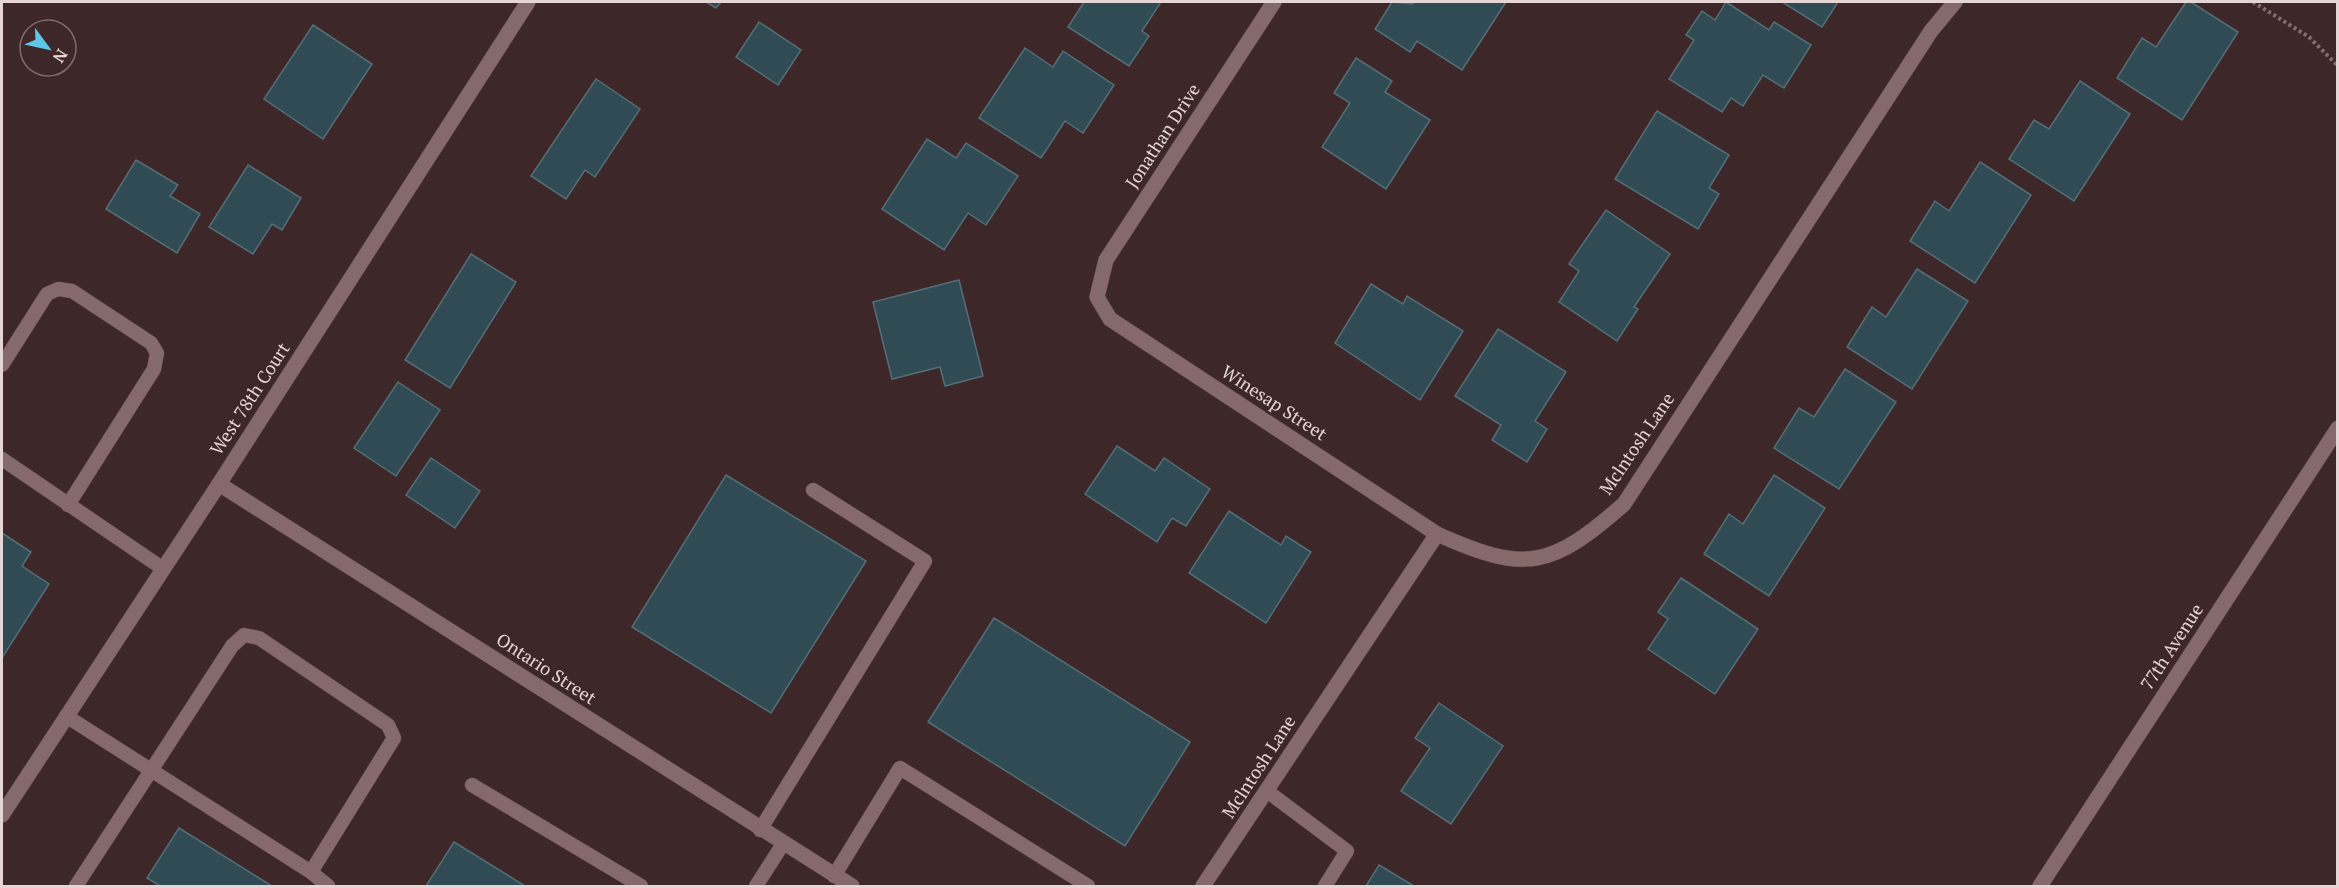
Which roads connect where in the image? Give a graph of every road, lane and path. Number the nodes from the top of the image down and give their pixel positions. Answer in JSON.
{"nodes":[{"id":1,"x":528,"y":2,"type":"edge"},
{"id":2,"x":1274,"y":2,"type":"edge"},
{"id":3,"x":1955,"y":2,"type":"edge"},
{"id":4,"x":2253,"y":2,"type":"edge"},
{"id":5,"x":2337,"y":66,"type":"edge"},
{"id":6,"x":1097,"y":297,"type":"joint"},
{"id":7,"x":2,"y":365,"type":"edge"},
{"id":8,"x":2337,"y":428,"type":"edge"},
{"id":9,"x":2,"y":459,"type":"edge"},
{"id":10,"x":219,"y":484,"type":"junction"},
{"id":11,"x":813,"y":490,"type":"dead end"},
{"id":12,"x":68,"y":505,"type":"junction"},
{"id":13,"x":1437,"y":534,"type":"junction"},
{"id":14,"x":162,"y":568,"type":"junction"},
{"id":15,"x":66,"y":716,"type":"junction"},
{"id":16,"x":151,"y":770,"type":"junction"},
{"id":17,"x":472,"y":785,"type":"dead end"},
{"id":18,"x":1267,"y":791,"type":"junction"},
{"id":19,"x":2,"y":815,"type":"edge"},
{"id":20,"x":760,"y":830,"type":"junction"},
{"id":21,"x":783,"y":844,"type":"junction"},
{"id":22,"x":311,"y":872,"type":"junction"},
{"id":23,"x":834,"y":876,"type":"junction"},
{"id":24,"x":76,"y":886,"type":"edge"},
{"id":25,"x":327,"y":886,"type":"edge"},
{"id":26,"x":641,"y":886,"type":"edge"},
{"id":27,"x":756,"y":886,"type":"edge"},
{"id":28,"x":852,"y":886,"type":"edge"},
{"id":29,"x":1088,"y":886,"type":"edge"},
{"id":30,"x":1203,"y":886,"type":"edge"},
{"id":31,"x":1325,"y":886,"type":"edge"},
{"id":32,"x":2040,"y":886,"type":"edge"}],
"edges":[{"from":1,"to":10,"type":"street","name":"West 78th Court"},
{"from":2,"to":6,"type":"street","name":"Jonathan Drive"},
{"from":3,"to":13,"type":"street","name":"Mclntosh Lane"},
{"from":4,"to":5,"type":"path"},
{"from":6,"to":13,"type":"street","name":"Winesap Street"},
{"from":7,"to":12,"type":"lane"},
{"from":8,"to":32,"type":"street","name":"77th Avenue"},
{"from":9,"to":12,"type":"lane"},
{"from":10,"to":14,"type":"street","name":"West 78th Court"},
{"from":10,"to":20,"type":"street","name":"Ontario Street"},
{"from":11,"to":20,"type":"lane"},
{"from":12,"to":14,"type":"lane"},
{"from":13,"to":18,"type":"street","name":"Mclntosh Lane"},
{"from":14,"to":15,"type":"street","name":"West 78th Court"},
{"from":15,"to":16,"type":"lane"},
{"from":15,"to":19,"type":"street","name":"West 78th Court"},
{"from":16,"to":22,"type":"lane"},
{"from":16,"to":22,"type":"lane"},
{"from":16,"to":24,"type":"lane"},
{"from":17,"to":26,"type":"lane"},
{"from":18,"to":30,"type":"street","name":"Mclntosh Lane"},
{"from":18,"to":31,"type":"lane"},
{"from":20,"to":21,"type":"street","name":"Ontario Street"},
{"from":21,"to":23,"type":"street","name":"Ontario Street"},
{"from":21,"to":27,"type":"lane"},
{"from":22,"to":25,"type":"lane"},
{"from":23,"to":28,"type":"street","name":"Ontario Street"},
{"from":23,"to":29,"type":"lane"}]}
